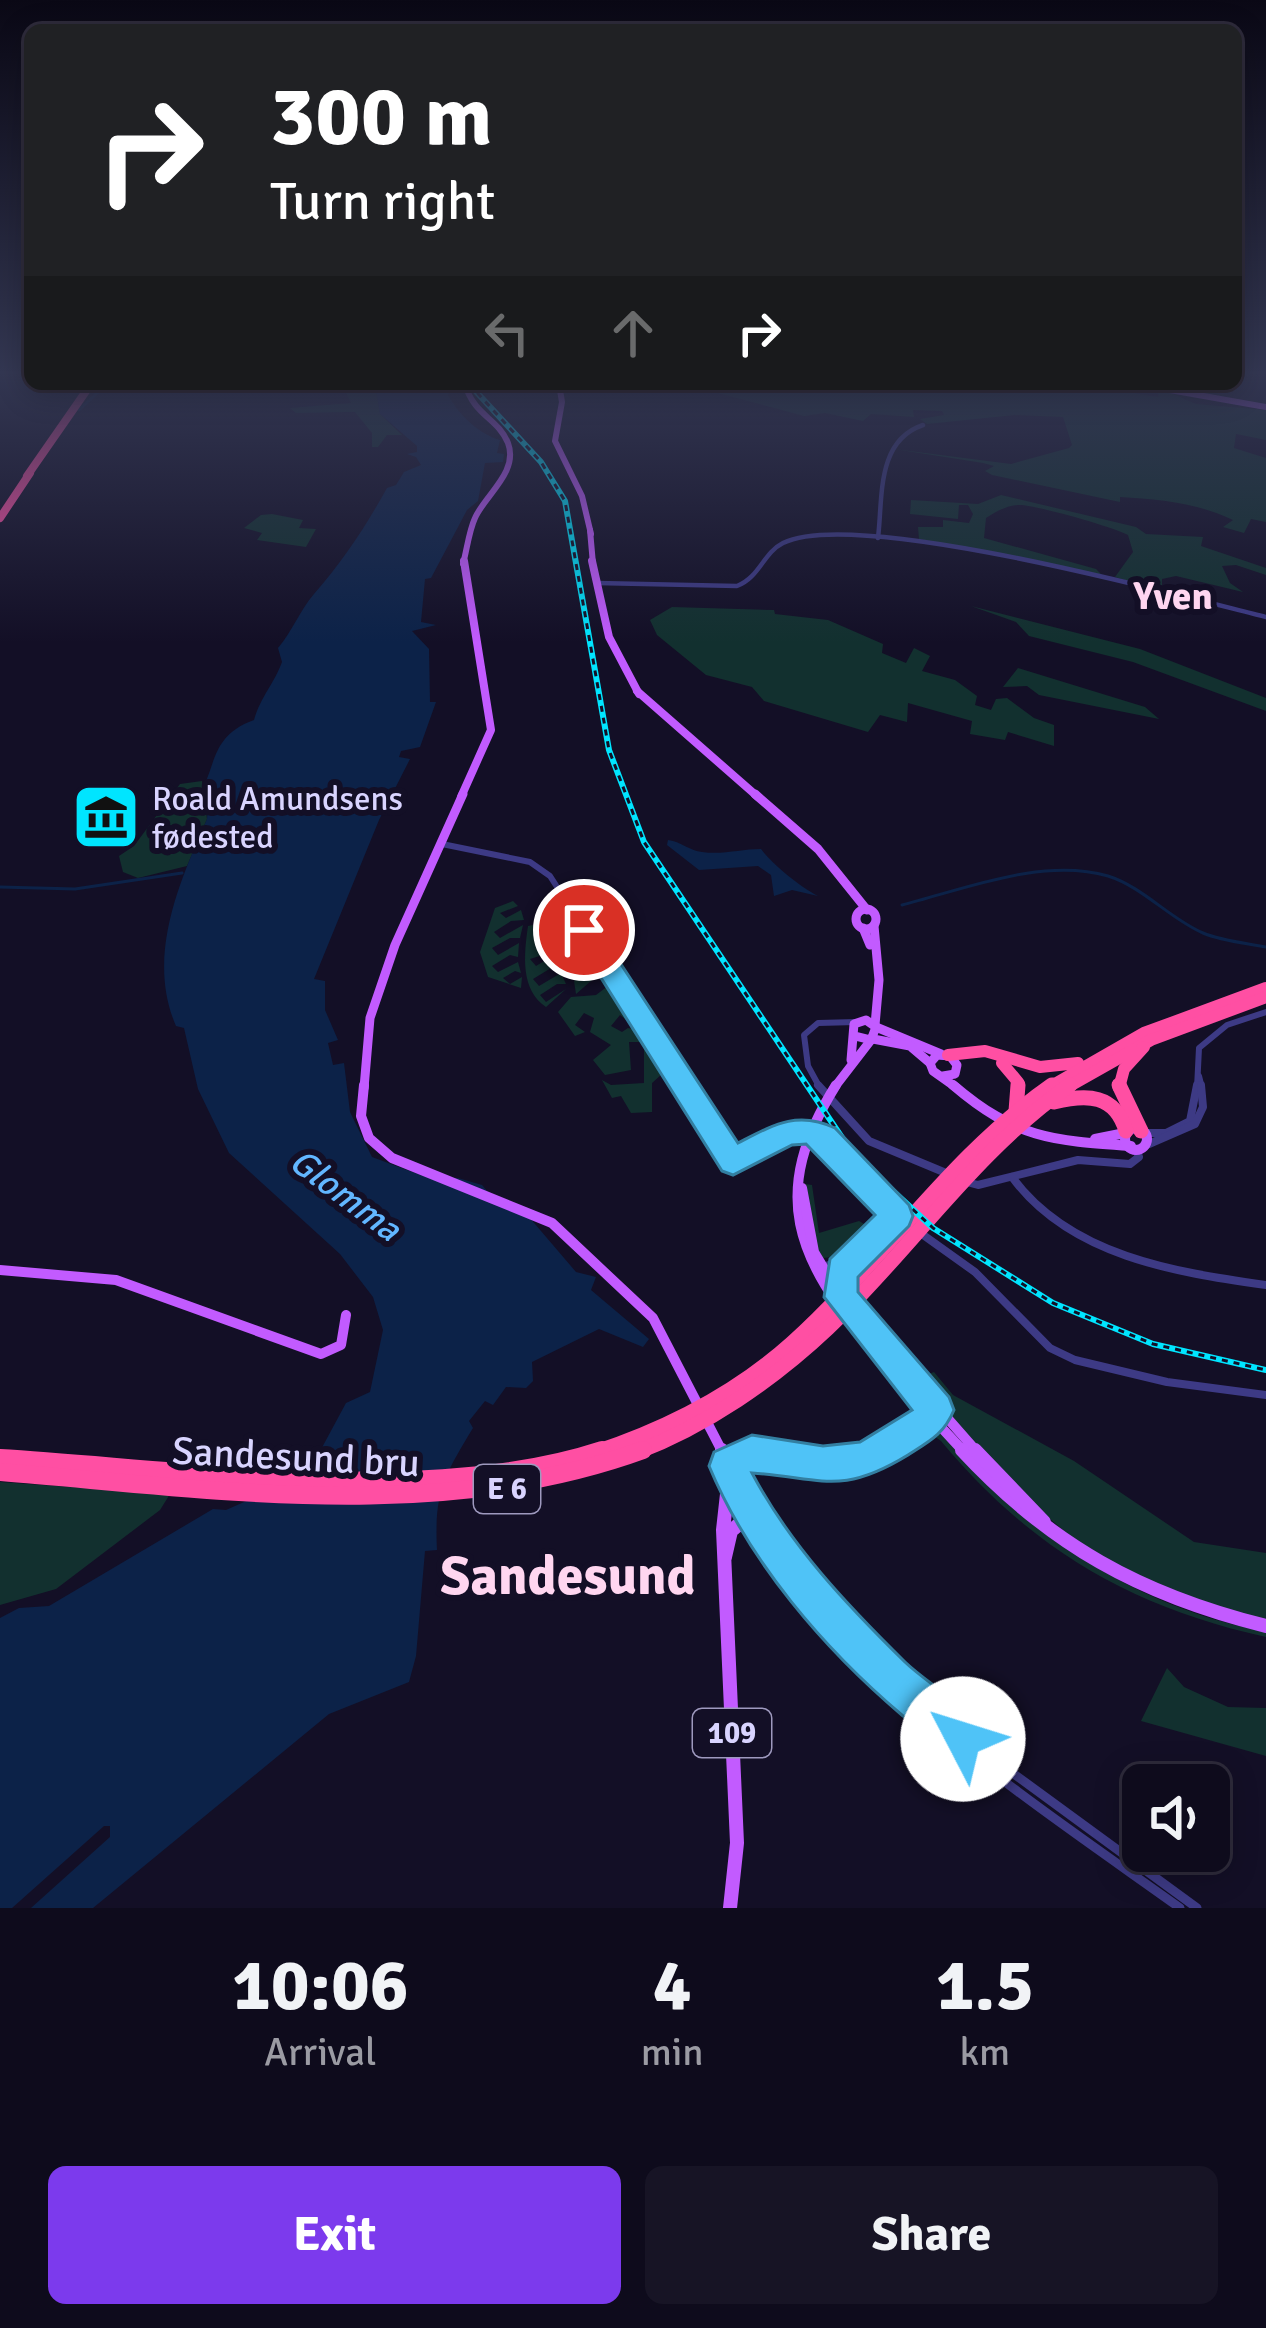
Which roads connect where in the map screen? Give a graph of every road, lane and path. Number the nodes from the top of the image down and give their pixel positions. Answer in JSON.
{"nodes":[{"id":1,"x":34,"y":465,"type":"edge"},
{"id":2,"x":506,"y":465,"type":"edge"},
{"id":3,"x":567,"y":465,"type":"edge"},
{"id":4,"x":889,"y":465,"type":"edge"},
{"id":5,"x":0,"y":518,"type":"edge"},
{"id":6,"x":878,"y":538,"type":"junction"},
{"id":7,"x":602,"y":586,"type":"junction"},
{"id":8,"x":1266,"y":617,"type":"edge"},
{"id":9,"x":442,"y":844,"type":"junction"},
{"id":10,"x":862,"y":911,"type":"junction"},
{"id":11,"x":869,"y":927,"type":"junction"},
{"id":12,"x":1266,"y":992,"type":"edge"},
{"id":13,"x":1266,"y":1012,"type":"edge"},
{"id":14,"x":856,"y":1027,"type":"junction"},
{"id":15,"x":874,"y":1033,"type":"junction"},
{"id":16,"x":1155,"y":1037,"type":"junction"},
{"id":17,"x":1090,"y":1060,"type":"junction"},
{"id":18,"x":951,"y":1061,"type":"junction"},
{"id":19,"x":851,"y":1063,"type":"junction"},
{"id":20,"x":930,"y":1063,"type":"junction"},
{"id":21,"x":943,"y":1076,"type":"junction"},
{"id":22,"x":1029,"y":1111,"type":"junction"},
{"id":23,"x":1136,"y":1138,"type":"junction"},
{"id":24,"x":1012,"y":1177,"type":"junction"},
{"id":25,"x":897,"y":1216,"type":"junction"},
{"id":26,"x":860,"y":1252,"type":"junction"},
{"id":27,"x":845,"y":1266,"type":"junction"},
{"id":28,"x":0,"y":1270,"type":"edge"},
{"id":29,"x":821,"y":1272,"type":"junction"},
{"id":30,"x":1266,"y":1286,"type":"edge"},
{"id":31,"x":841,"y":1297,"type":"junction"},
{"id":32,"x":346,"y":1315,"type":"dead end"},
{"id":33,"x":1266,"y":1395,"type":"edge"},
{"id":34,"x":931,"y":1413,"type":"junction"},
{"id":35,"x":0,"y":1457,"type":"edge"},
{"id":36,"x":723,"y":1460,"type":"junction"},
{"id":37,"x":0,"y":1472,"type":"edge"},
{"id":38,"x":728,"y":1485,"type":"junction"},
{"id":39,"x":747,"y":1511,"type":"junction"},
{"id":40,"x":723,"y":1530,"type":"junction"},
{"id":41,"x":725,"y":1557,"type":"junction"},
{"id":42,"x":1266,"y":1626,"type":"edge"},
{"id":43,"x":730,"y":1908,"type":"edge"},
{"id":44,"x":1180,"y":1908,"type":"edge"},
{"id":45,"x":1197,"y":1908,"type":"edge"}],
"edges":[{"from":1,"to":5,"type":"highway"},
{"from":2,"to":9,"type":"main road"},
{"from":3,"to":7,"type":"main road"},
{"from":4,"to":6,"type":"street"},
{"from":6,"to":7,"type":"street"},
{"from":6,"to":8,"type":"street"},
{"from":7,"to":10,"type":"main road"},
{"from":9,"to":25,"type":"street"},
{"from":9,"to":36,"type":"main road"},
{"from":10,"to":11,"type":"main road"},
{"from":10,"to":11,"type":"main road"},
{"from":11,"to":14,"type":"main road"},
{"from":11,"to":15,"type":"main road"},
{"from":12,"to":16,"type":"highway","number":"E 6"},
{"from":12,"to":17,"type":"highway","number":"E 6"},
{"from":13,"to":23,"type":"street"},
{"from":14,"to":15,"type":"main road"},
{"from":14,"to":15,"type":"main road"},
{"from":14,"to":19,"type":"main road"},
{"from":14,"to":24,"type":"street"},
{"from":15,"to":18,"type":"main road"},
{"from":15,"to":19,"type":"main road"},
{"from":15,"to":20,"type":"main road"},
{"from":16,"to":22,"type":"highway","number":"E 6"},
{"from":16,"to":23,"type":"highway"},
{"from":17,"to":18,"type":"highway","number":"E 6"},
{"from":17,"to":22,"type":"highway","number":"E 6"},
{"from":18,"to":20,"type":"main road"},
{"from":18,"to":21,"type":"main road"},
{"from":18,"to":22,"type":"highway"},
{"from":18,"to":23,"type":"main road"},
{"from":19,"to":29,"type":"main road"},
{"from":20,"to":21,"type":"main road"},
{"from":21,"to":23,"type":"main road"},
{"from":22,"to":23,"type":"highway"},
{"from":22,"to":35,"type":"highway","name":"Sandesund bru","number":"E 6"},
{"from":22,"to":37,"type":"highway","name":"Sandesund bru","number":"E 6"},
{"from":23,"to":24,"type":"street"},
{"from":24,"to":30,"type":"street"},
{"from":25,"to":26,"type":"street"},
{"from":25,"to":33,"type":"street"},
{"from":26,"to":27,"type":"street"},
{"from":26,"to":29,"type":"street"},
{"from":27,"to":29,"type":"street"},
{"from":27,"to":31,"type":"street"},
{"from":28,"to":32,"type":"main road"},
{"from":29,"to":31,"type":"main road"},
{"from":29,"to":34,"type":"main road"},
{"from":31,"to":34,"type":"main road"},
{"from":34,"to":36,"type":"main road"},
{"from":34,"to":42,"type":"main road"},
{"from":36,"to":38,"type":"main road","number":"109"},
{"from":36,"to":39,"type":"main road"},
{"from":38,"to":39,"type":"street"},
{"from":38,"to":40,"type":"main road","number":"109"},
{"from":39,"to":40,"type":"street"},
{"from":39,"to":41,"type":"main road"},
{"from":39,"to":44,"type":"street"},
{"from":39,"to":45,"type":"street"},
{"from":40,"to":41,"type":"main road","number":"109"},
{"from":41,"to":43,"type":"main road","number":"109"}]}
